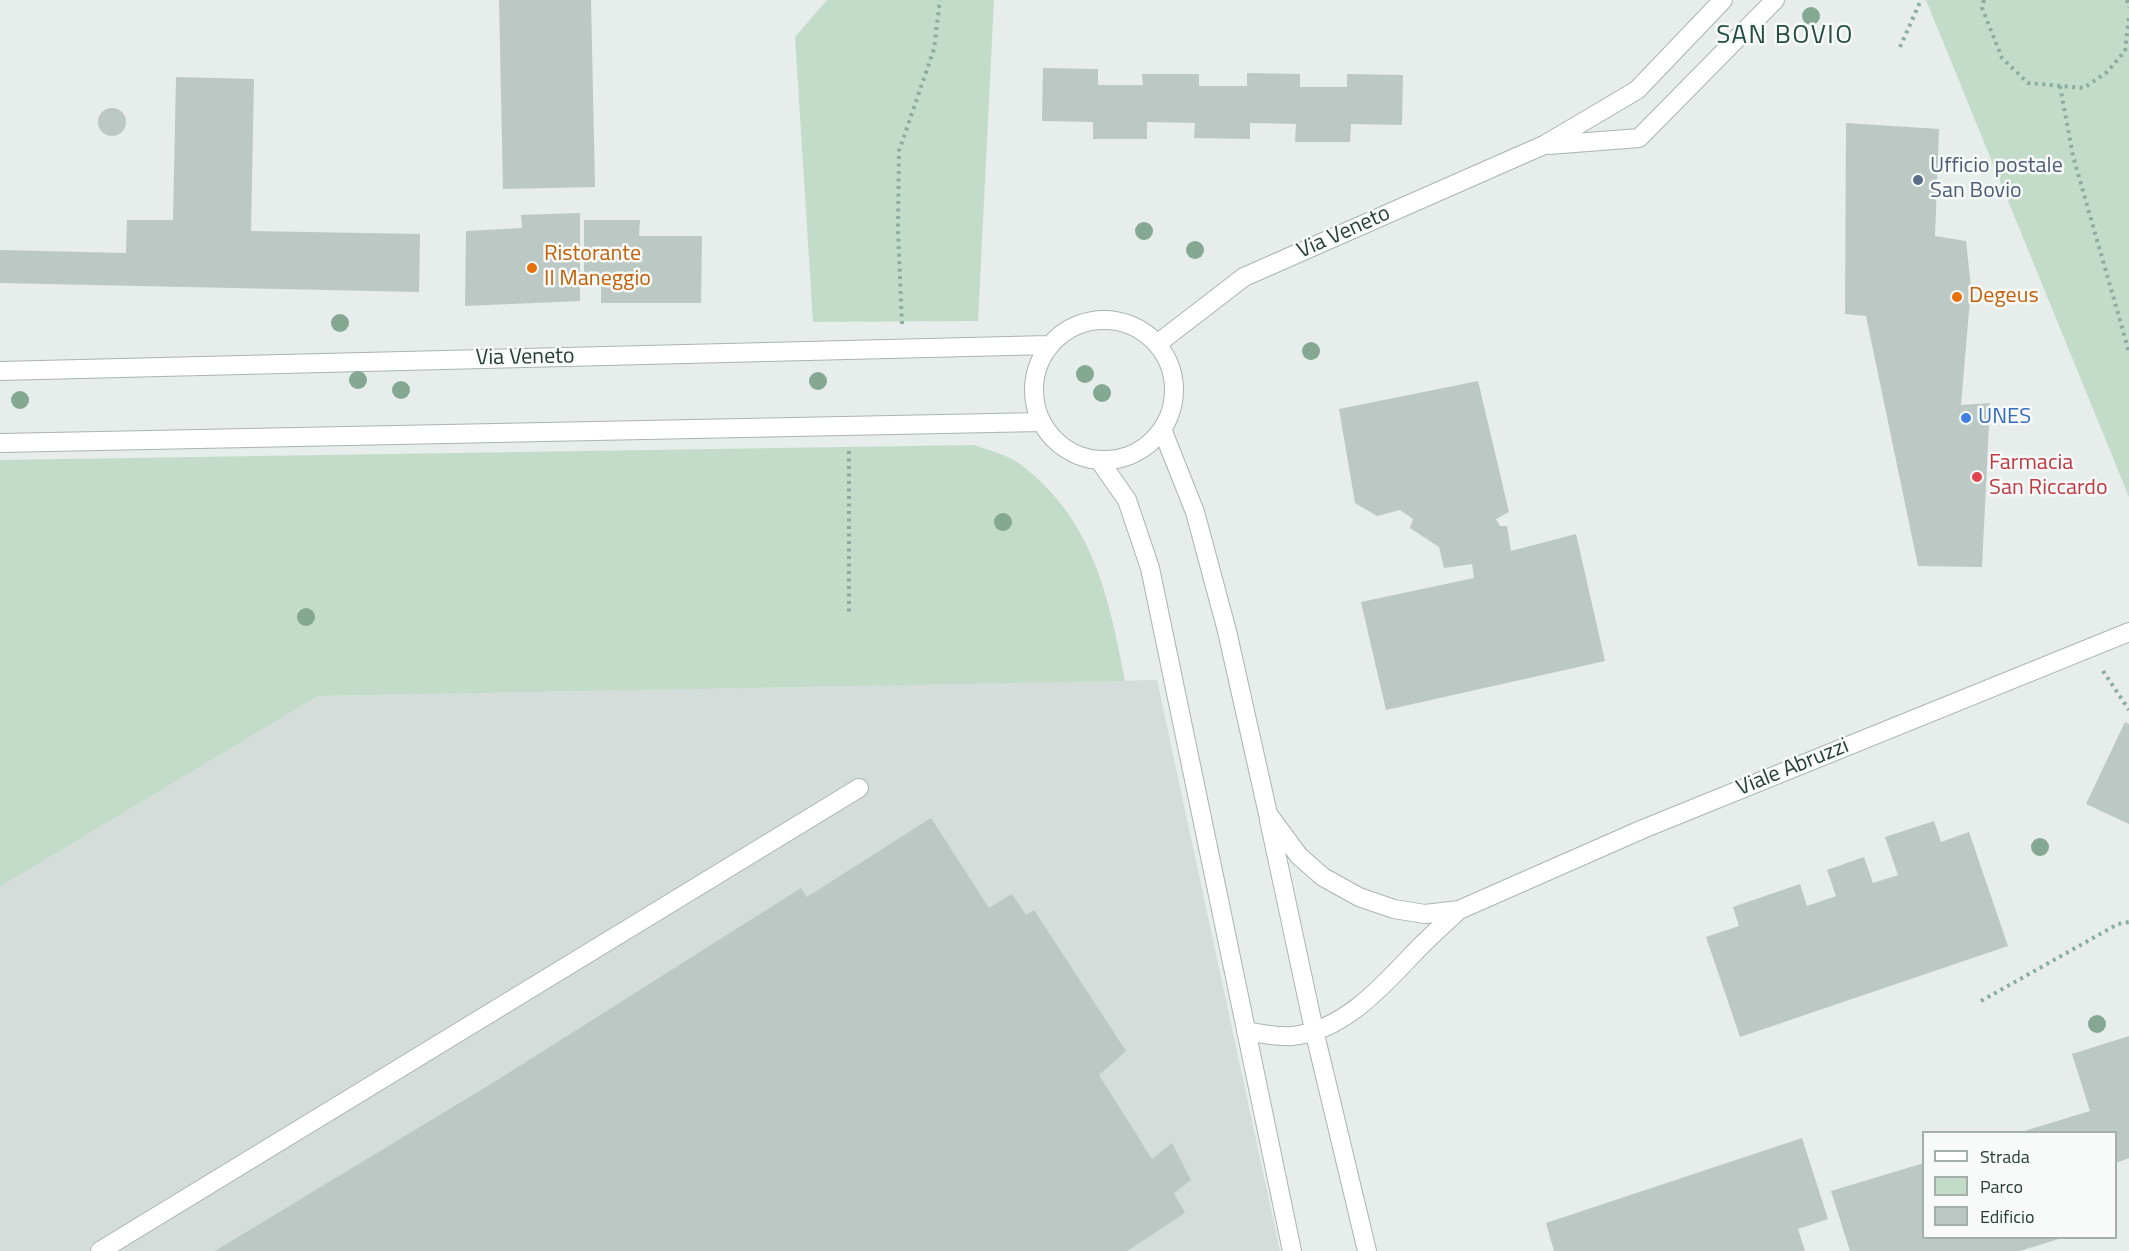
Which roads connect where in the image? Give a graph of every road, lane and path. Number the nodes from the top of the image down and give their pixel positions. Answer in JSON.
{"nodes":[{"id":1,"x":940,"y":0,"type":"edge"},
{"id":2,"x":1723,"y":0,"type":"edge"},
{"id":3,"x":1775,"y":0,"type":"edge"},
{"id":4,"x":1921,"y":0,"type":"edge"},
{"id":5,"x":1984,"y":0,"type":"edge"},
{"id":6,"x":2127,"y":0,"type":"edge"},
{"id":7,"x":2129,"y":8,"type":"edge"},
{"id":8,"x":2129,"y":17,"type":"edge"},
{"id":9,"x":1900,"y":47,"type":"dead end"},
{"id":10,"x":2060,"y":86,"type":"junction"},
{"id":11,"x":1544,"y":145,"type":"junction"},
{"id":12,"x":1156,"y":344,"type":"junction"},
{"id":13,"x":1049,"y":345,"type":"junction"},
{"id":14,"x":903,"y":348,"type":"junction"},
{"id":15,"x":2129,"y":352,"type":"edge"},
{"id":16,"x":0,"y":371,"type":"edge"},
{"id":17,"x":1041,"y":422,"type":"junction"},
{"id":18,"x":849,"y":426,"type":"junction"},
{"id":19,"x":1162,"y":429,"type":"junction"},
{"id":20,"x":0,"y":443,"type":"edge"},
{"id":21,"x":1099,"y":460,"type":"junction"},
{"id":22,"x":849,"y":612,"type":"dead end"},
{"id":23,"x":2129,"y":632,"type":"edge"},
{"id":24,"x":2107,"y":640,"type":"junction"},
{"id":25,"x":2129,"y":710,"type":"edge"},
{"id":26,"x":859,"y":788,"type":"dead end"},
{"id":27,"x":1268,"y":814,"type":"junction"},
{"id":28,"x":1459,"y":910,"type":"junction"},
{"id":29,"x":2128,"y":921,"type":"edge"},
{"id":30,"x":1981,"y":1001,"type":"dead end"},
{"id":31,"x":1314,"y":1029,"type":"junction"},
{"id":32,"x":1246,"y":1031,"type":"junction"},
{"id":33,"x":99,"y":1251,"type":"edge"},
{"id":34,"x":1292,"y":1251,"type":"edge"},
{"id":35,"x":1367,"y":1251,"type":"edge"}],
"edges":[{"from":1,"to":14,"type":"path"},
{"from":2,"to":11,"type":"street","name":"Via Veneto"},
{"from":3,"to":11,"type":"street","name":"Via Veneto"},
{"from":4,"to":9,"type":"path"},
{"from":5,"to":10,"type":"path"},
{"from":6,"to":7,"type":"path"},
{"from":8,"to":10,"type":"path"},
{"from":10,"to":15,"type":"path"},
{"from":11,"to":12,"type":"street","name":"Via Veneto"},
{"from":12,"to":13,"type":"street"},
{"from":12,"to":19,"type":"street"},
{"from":13,"to":14,"type":"street","name":"Via Veneto"},
{"from":13,"to":17,"type":"street"},
{"from":14,"to":16,"type":"street","name":"Via Veneto"},
{"from":17,"to":18,"type":"street"},
{"from":17,"to":21,"type":"street"},
{"from":18,"to":20,"type":"street"},
{"from":18,"to":22,"type":"path"},
{"from":19,"to":21,"type":"street"},
{"from":19,"to":27,"type":"street"},
{"from":21,"to":32,"type":"street"},
{"from":23,"to":24,"type":"street","name":"Viale Abruzzi"},
{"from":24,"to":25,"type":"path"},
{"from":24,"to":28,"type":"street","name":"Viale Abruzzi"},
{"from":26,"to":33,"type":"street"},
{"from":27,"to":28,"type":"street"},
{"from":27,"to":31,"type":"street"},
{"from":28,"to":31,"type":"street"},
{"from":29,"to":30,"type":"path"},
{"from":31,"to":32,"type":"street"},
{"from":31,"to":35,"type":"street"},
{"from":32,"to":34,"type":"street"}]}
